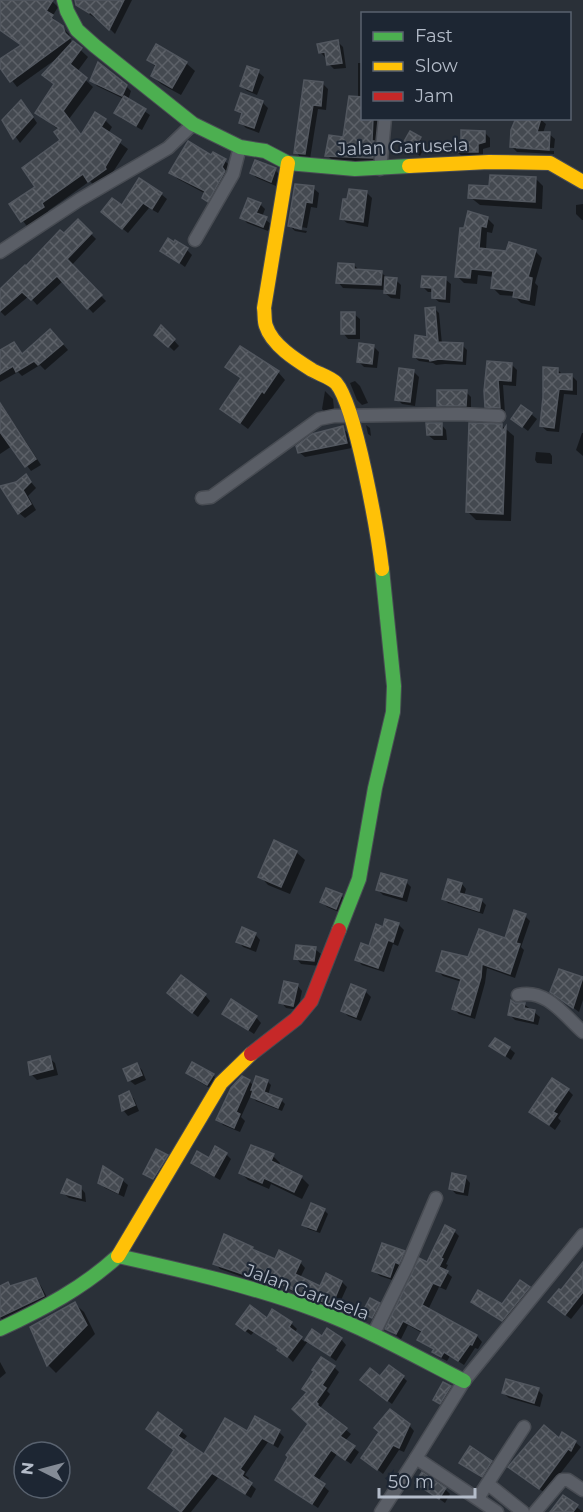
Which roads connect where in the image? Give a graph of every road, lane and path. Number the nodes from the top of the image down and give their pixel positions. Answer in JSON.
{"nodes":[{"id":1,"x":64,"y":0,"type":"edge"},
{"id":2,"x":385,"y":120,"type":"edge"},
{"id":3,"x":193,"y":124,"type":"junction"},
{"id":4,"x":240,"y":147,"type":"junction"},
{"id":5,"x":288,"y":163,"type":"junction"},
{"id":6,"x":380,"y":169,"type":"junction"},
{"id":7,"x":583,"y":182,"type":"edge"},
{"id":8,"x":195,"y":240,"type":"dead end"},
{"id":9,"x":0,"y":252,"type":"edge"},
{"id":10,"x":499,"y":416,"type":"dead end"},
{"id":11,"x":351,"y":417,"type":"junction"},
{"id":12,"x":202,"y":498,"type":"dead end"},
{"id":13,"x":518,"y":995,"type":"dead end"},
{"id":14,"x":583,"y":1032,"type":"edge"},
{"id":15,"x":436,"y":1198,"type":"dead end"},
{"id":16,"x":583,"y":1235,"type":"edge"},
{"id":17,"x":118,"y":1256,"type":"junction"},
{"id":18,"x":0,"y":1329,"type":"edge"},
{"id":19,"x":373,"y":1335,"type":"junction"},
{"id":20,"x":464,"y":1381,"type":"junction"},
{"id":21,"x":524,"y":1427,"type":"dead end"},
{"id":22,"x":416,"y":1458,"type":"junction"},
{"id":23,"x":488,"y":1484,"type":"junction"},
{"id":24,"x":583,"y":1490,"type":"edge"},
{"id":25,"x":478,"y":1498,"type":"junction"},
{"id":26,"x":381,"y":1512,"type":"edge"},
{"id":27,"x":497,"y":1512,"type":"edge"},
{"id":28,"x":523,"y":1512,"type":"edge"},
{"id":29,"x":535,"y":1512,"type":"edge"}],
"edges":[{"from":1,"to":3,"type":"street","name":"Jalan Garusela"},
{"from":2,"to":6,"type":"street"},
{"from":3,"to":4,"type":"street","name":"Jalan Garusela"},
{"from":3,"to":9,"type":"street"},
{"from":4,"to":5,"type":"street","name":"Jalan Garusela"},
{"from":4,"to":8,"type":"street"},
{"from":5,"to":6,"type":"street","name":"Jalan Garusela"},
{"from":5,"to":11,"type":"street"},
{"from":6,"to":7,"type":"street","name":"Jalan Garusela"},
{"from":10,"to":11,"type":"street"},
{"from":11,"to":12,"type":"street"},
{"from":11,"to":17,"type":"street"},
{"from":13,"to":14,"type":"street"},
{"from":15,"to":19,"type":"street"},
{"from":16,"to":20,"type":"street"},
{"from":17,"to":18,"type":"street"},
{"from":17,"to":19,"type":"street","name":"Jalan Garusela"},
{"from":19,"to":20,"type":"street","name":"Jalan Garusela"},
{"from":20,"to":22,"type":"street"},
{"from":21,"to":23,"type":"street"},
{"from":22,"to":25,"type":"street"},
{"from":22,"to":26,"type":"street"},
{"from":23,"to":25,"type":"street"},
{"from":23,"to":28,"type":"street"},
{"from":24,"to":29,"type":"street"},
{"from":25,"to":27,"type":"street"}]}
